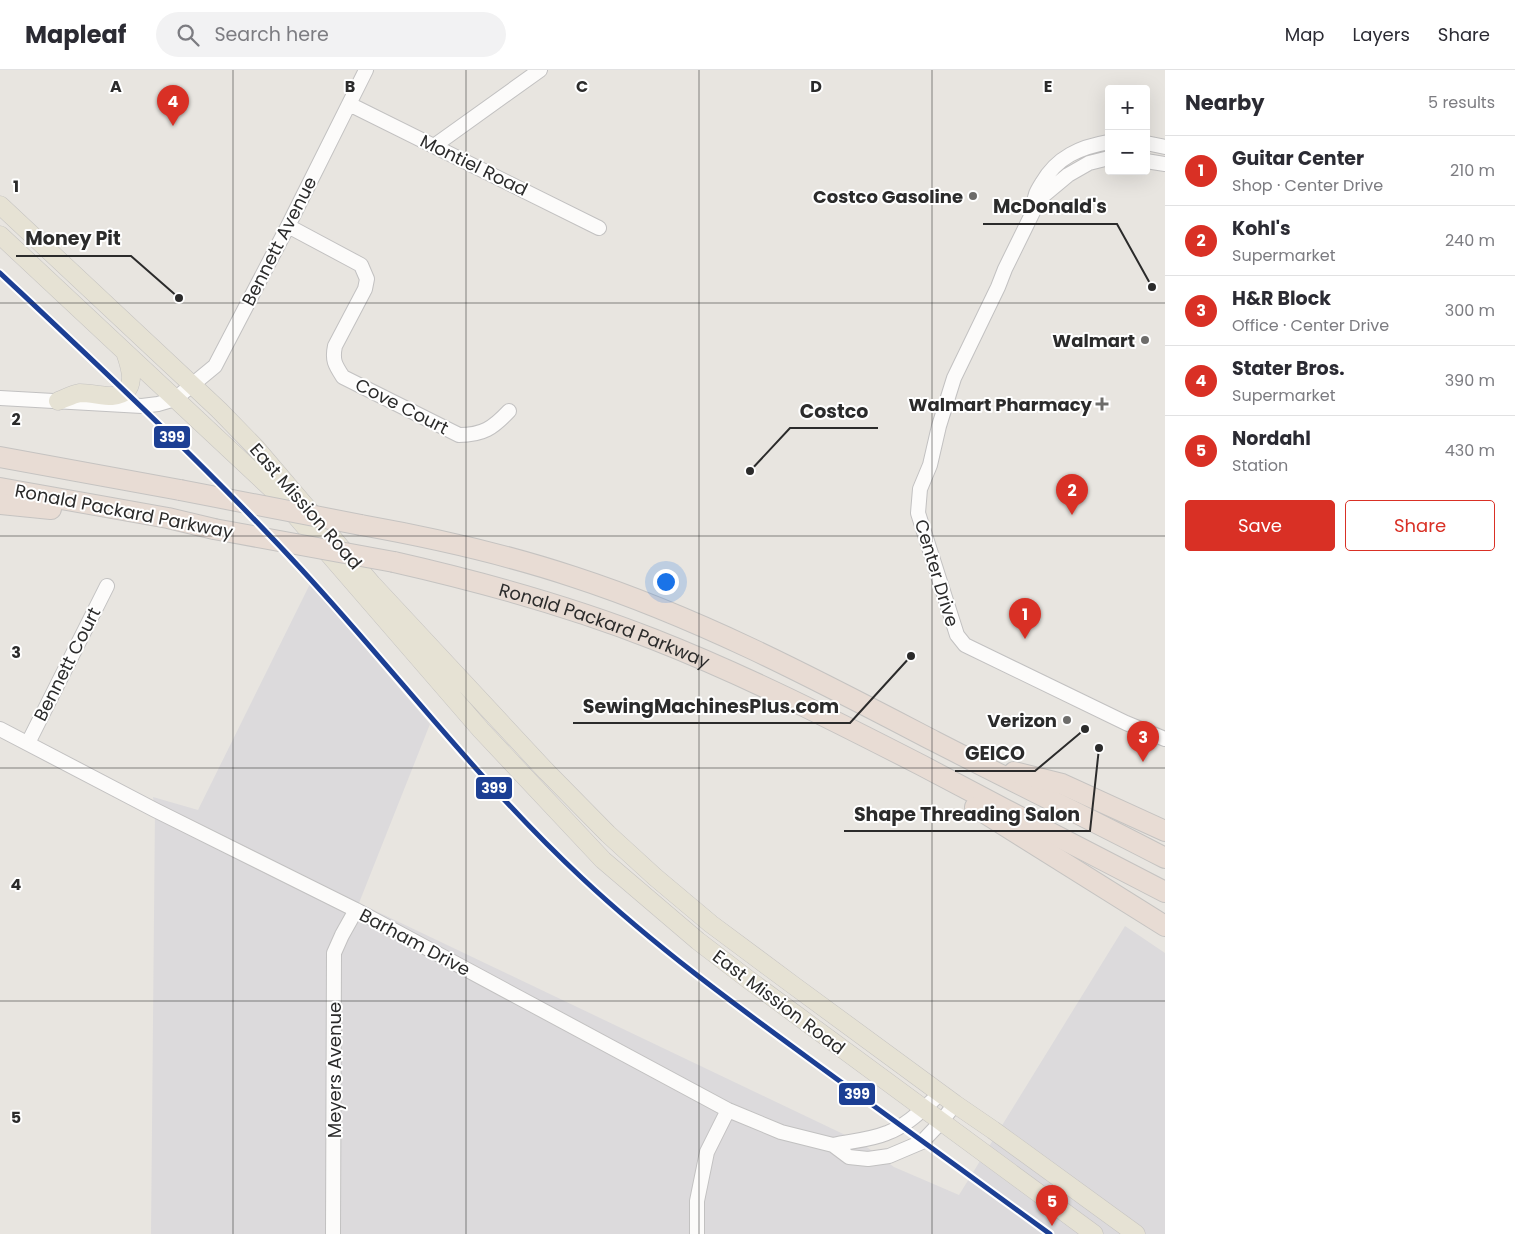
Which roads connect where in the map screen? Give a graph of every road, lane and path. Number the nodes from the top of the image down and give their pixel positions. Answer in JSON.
{"nodes":[{"id":1,"x":366,"y":70,"type":"edge"},
{"id":2,"x":540,"y":70,"type":"edge"},
{"id":3,"x":349,"y":104,"type":"junction"},
{"id":4,"x":1105,"y":143,"type":"edge"},
{"id":5,"x":1150,"y":144,"type":"edge"},
{"id":6,"x":434,"y":146,"type":"junction"},
{"id":7,"x":1165,"y":147,"type":"edge"},
{"id":8,"x":1105,"y":159,"type":"edge"},
{"id":9,"x":1150,"y":162,"type":"edge"},
{"id":10,"x":1165,"y":164,"type":"edge"},
{"id":11,"x":0,"y":204,"type":"edge"},
{"id":12,"x":1034,"y":210,"type":"junction"},
{"id":13,"x":288,"y":226,"type":"junction"},
{"id":14,"x":599,"y":228,"type":"dead end"},
{"id":15,"x":0,"y":235,"type":"edge"},
{"id":16,"x":125,"y":352,"type":"junction"},
{"id":17,"x":192,"y":385,"type":"junction"},
{"id":18,"x":0,"y":398,"type":"edge"},
{"id":19,"x":175,"y":399,"type":"junction"},
{"id":20,"x":58,"y":401,"type":"junction"},
{"id":21,"x":509,"y":410,"type":"dead end"},
{"id":22,"x":0,"y":457,"type":"edge"},
{"id":23,"x":0,"y":488,"type":"edge"},
{"id":24,"x":0,"y":504,"type":"edge"},
{"id":25,"x":168,"y":518,"type":"junction"},
{"id":26,"x":107,"y":586,"type":"dead end"},
{"id":27,"x":0,"y":729,"type":"edge"},
{"id":28,"x":1165,"y":739,"type":"edge"},
{"id":29,"x":28,"y":743,"type":"junction"},
{"id":30,"x":911,"y":760,"type":"junction"},
{"id":31,"x":978,"y":763,"type":"junction"},
{"id":32,"x":566,"y":822,"type":"junction"},
{"id":33,"x":597,"y":822,"type":"junction"},
{"id":34,"x":1165,"y":832,"type":"edge"},
{"id":35,"x":1165,"y":858,"type":"edge"},
{"id":36,"x":1165,"y":892,"type":"edge"},
{"id":37,"x":356,"y":910,"type":"junction"},
{"id":38,"x":1165,"y":926,"type":"edge"},
{"id":39,"x":948,"y":1098,"type":"junction"},
{"id":40,"x":922,"y":1109,"type":"junction"},
{"id":41,"x":728,"y":1110,"type":"junction"},
{"id":42,"x":941,"y":1122,"type":"junction"},
{"id":43,"x":833,"y":1145,"type":"junction"},
{"id":44,"x":333,"y":1234,"type":"edge"},
{"id":45,"x":697,"y":1234,"type":"edge"},
{"id":46,"x":1094,"y":1234,"type":"edge"},
{"id":47,"x":1136,"y":1234,"type":"edge"}],
"edges":[{"from":1,"to":3,"type":"street","name":"Bennett Avenue"},
{"from":2,"to":6,"type":"street"},
{"from":3,"to":6,"type":"street","name":"Montiel Road"},
{"from":3,"to":13,"type":"street","name":"Bennett Avenue"},
{"from":4,"to":12,"type":"street","name":"Center Drive"},
{"from":5,"to":7,"type":"street"},
{"from":6,"to":14,"type":"street","name":"Montiel Road"},
{"from":8,"to":12,"type":"street","name":"Center Drive"},
{"from":9,"to":10,"type":"street"},
{"from":11,"to":17,"type":"main road","name":"East Mission Road"},
{"from":12,"to":28,"type":"street","name":"Center Drive"},
{"from":13,"to":17,"type":"street","name":"Bennett Avenue"},
{"from":13,"to":21,"type":"street","name":"Cove Court"},
{"from":15,"to":16,"type":"main road","name":"East Mission Road"},
{"from":16,"to":19,"type":"main road","name":"East Mission Road"},
{"from":16,"to":20,"type":"main road"},
{"from":17,"to":19,"type":"street","name":"Bennett Avenue"},
{"from":17,"to":33,"type":"main road","name":"East Mission Road"},
{"from":18,"to":20,"type":"street"},
{"from":19,"to":20,"type":"street"},
{"from":19,"to":32,"type":"main road","name":"East Mission Road"},
{"from":22,"to":31,"type":"highway","name":"Ronald Packard Parkway","bridge":true},
{"from":23,"to":25,"type":"highway","name":"Ronald Packard Parkway"},
{"from":24,"to":25,"type":"highway"},
{"from":25,"to":30,"type":"highway","name":"Ronald Packard Parkway","bridge":true},
{"from":26,"to":29,"type":"street","name":"Bennett Court"},
{"from":27,"to":29,"type":"street","name":"Barham Drive"},
{"from":29,"to":37,"type":"street","name":"Barham Drive"},
{"from":30,"to":36,"type":"highway","name":"Ronald Packard Parkway"},
{"from":30,"to":38,"type":"highway"},
{"from":31,"to":34,"type":"highway"},
{"from":31,"to":35,"type":"highway","name":"Ronald Packard Parkway"},
{"from":32,"to":33,"type":"main road"},
{"from":32,"to":40,"type":"main road","name":"East Mission Road"},
{"from":33,"to":39,"type":"main road","name":"East Mission Road"},
{"from":37,"to":41,"type":"street","name":"Barham Drive"},
{"from":37,"to":44,"type":"street","name":"Meyers Avenue"},
{"from":39,"to":40,"type":"street","name":"Barham Drive"},
{"from":39,"to":42,"type":"street","name":"Barham Drive"},
{"from":39,"to":47,"type":"main road","name":"East Mission Road"},
{"from":40,"to":42,"type":"main road","name":"East Mission Road"},
{"from":40,"to":43,"type":"street","name":"Barham Drive"},
{"from":41,"to":43,"type":"street","name":"Barham Drive"},
{"from":41,"to":45,"type":"street"},
{"from":42,"to":43,"type":"street","name":"Barham Drive"},
{"from":42,"to":46,"type":"main road","name":"East Mission Road"}]}
